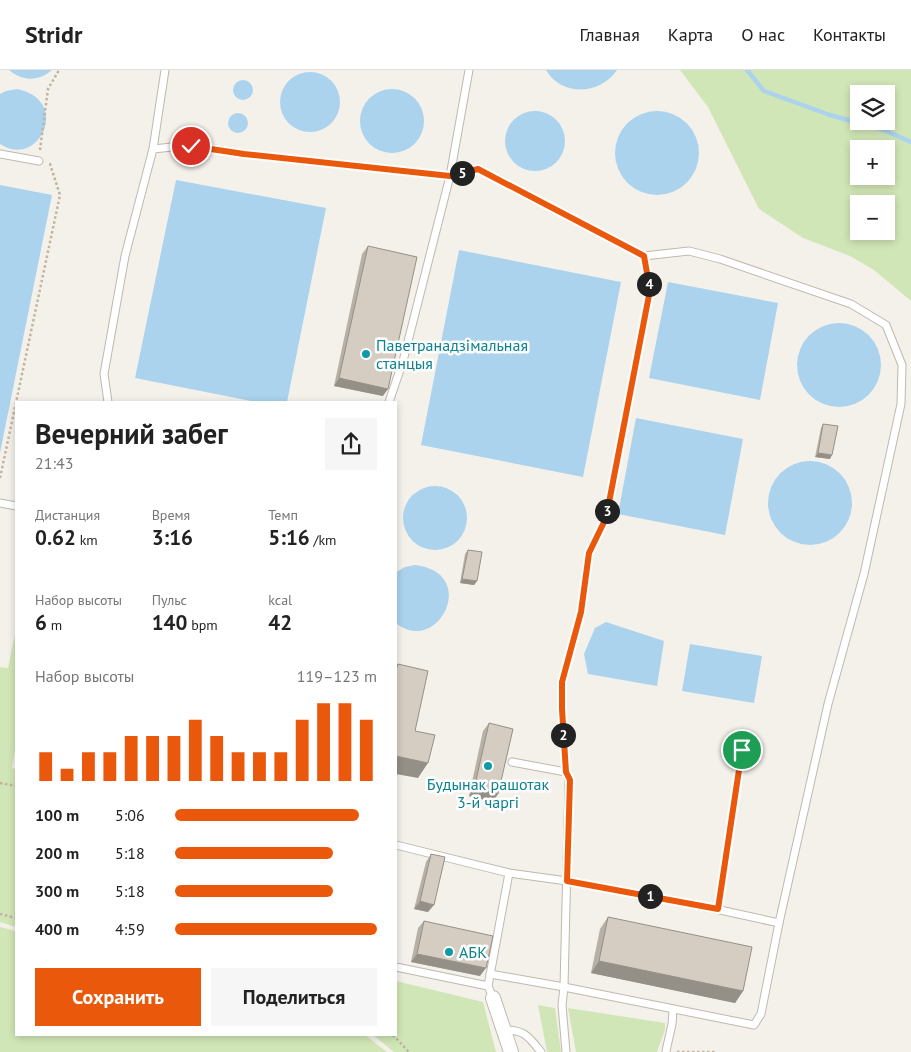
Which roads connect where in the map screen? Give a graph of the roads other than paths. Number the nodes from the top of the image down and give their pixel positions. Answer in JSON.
{"nodes":[{"id":1,"x":165,"y":70,"type":"edge"},
{"id":2,"x":469,"y":70,"type":"edge"},
{"id":3,"x":153,"y":149,"type":"junction"},
{"id":4,"x":0,"y":154,"type":"edge"},
{"id":5,"x":39,"y":161,"type":"road end"},
{"id":6,"x":450,"y":176,"type":"junction"},
{"id":7,"x":644,"y":256,"type":"junction"},
{"id":8,"x":108,"y":401,"type":"edge"},
{"id":9,"x":390,"y":401,"type":"edge"},
{"id":10,"x":0,"y":503,"type":"edge"},
{"id":11,"x":15,"y":506,"type":"edge"},
{"id":12,"x":512,"y":762,"type":"dead end"},
{"id":13,"x":566,"y":772,"type":"junction"},
{"id":14,"x":397,"y":845,"type":"edge"},
{"id":15,"x":509,"y":873,"type":"junction"},
{"id":16,"x":567,"y":881,"type":"junction"},
{"id":17,"x":780,"y":923,"type":"junction"},
{"id":18,"x":397,"y":967,"type":"edge"},
{"id":19,"x":490,"y":974,"type":"junction"},
{"id":20,"x":564,"y":987,"type":"junction"},
{"id":21,"x":490,"y":992,"type":"junction"},
{"id":22,"x":673,"y":1010,"type":"junction"},
{"id":23,"x":504,"y":1030,"type":"junction"},
{"id":24,"x":511,"y":1052,"type":"edge"},
{"id":25,"x":540,"y":1052,"type":"edge"},
{"id":26,"x":566,"y":1052,"type":"edge"},
{"id":27,"x":666,"y":1052,"type":"edge"}],
"edges":[{"from":1,"to":3,"type":"lane"},
{"from":2,"to":6,"type":"lane"},
{"from":3,"to":6,"type":"lane"},
{"from":3,"to":8,"type":"lane"},
{"from":4,"to":5,"type":"lane"},
{"from":6,"to":7,"type":"lane"},
{"from":6,"to":9,"type":"lane"},
{"from":7,"to":13,"type":"lane"},
{"from":7,"to":17,"type":"lane"},
{"from":10,"to":11,"type":"lane"},
{"from":12,"to":13,"type":"lane"},
{"from":13,"to":16,"type":"lane"},
{"from":14,"to":15,"type":"lane"},
{"from":15,"to":16,"type":"lane"},
{"from":15,"to":19,"type":"lane"},
{"from":16,"to":17,"type":"lane"},
{"from":16,"to":20,"type":"lane"},
{"from":17,"to":22,"type":"lane"},
{"from":18,"to":21,"type":"lane"},
{"from":19,"to":20,"type":"lane"},
{"from":19,"to":21,"type":"lane"},
{"from":20,"to":22,"type":"lane"},
{"from":20,"to":26,"type":"lane"},
{"from":21,"to":23,"type":"street"},
{"from":22,"to":27,"type":"lane"},
{"from":23,"to":24,"type":"street"},
{"from":23,"to":25,"type":"lane"}]}
